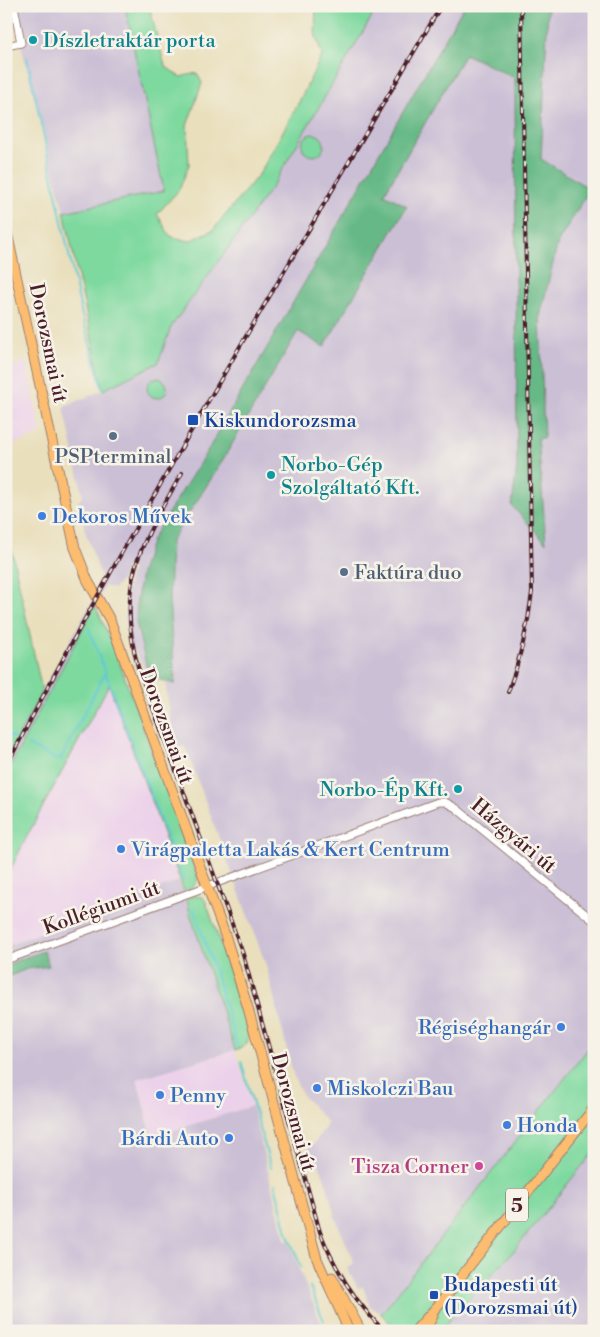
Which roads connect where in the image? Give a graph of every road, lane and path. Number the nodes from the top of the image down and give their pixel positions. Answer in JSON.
{"nodes":[{"id":1,"x":14,"y":6,"type":"edge"},
{"id":2,"x":6,"y":46,"type":"edge"},
{"id":3,"x":6,"y":228,"type":"edge"},
{"id":4,"x":207,"y":886,"type":"junction"},
{"id":5,"x":594,"y":921,"type":"edge"},
{"id":6,"x":6,"y":960,"type":"edge"},
{"id":7,"x":594,"y":1108,"type":"edge"},
{"id":8,"x":310,"y":1234,"type":"junction"},
{"id":9,"x":441,"y":1302,"type":"junction"},
{"id":10,"x":349,"y":1331,"type":"edge"},
{"id":11,"x":362,"y":1331,"type":"edge"},
{"id":12,"x":415,"y":1331,"type":"edge"},
{"id":13,"x":425,"y":1331,"type":"edge"}],
"edges":[{"from":1,"to":2,"type":"street"},
{"from":3,"to":4,"type":"main road","name":"Dorozsmai út"},
{"from":4,"to":5,"type":"street","name":"Házgyári út"},
{"from":4,"to":6,"type":"street","name":"Kollégiumi út"},
{"from":4,"to":8,"type":"main road","name":"Dorozsmai út"},
{"from":7,"to":9,"type":"main road","number":"5"},
{"from":8,"to":10,"type":"main road","name":"Dorozsmai út"},
{"from":8,"to":11,"type":"main road","name":"Dorozsmai út"},
{"from":9,"to":12,"type":"main road","number":"5"},
{"from":9,"to":13,"type":"main road","number":"5"}]}
